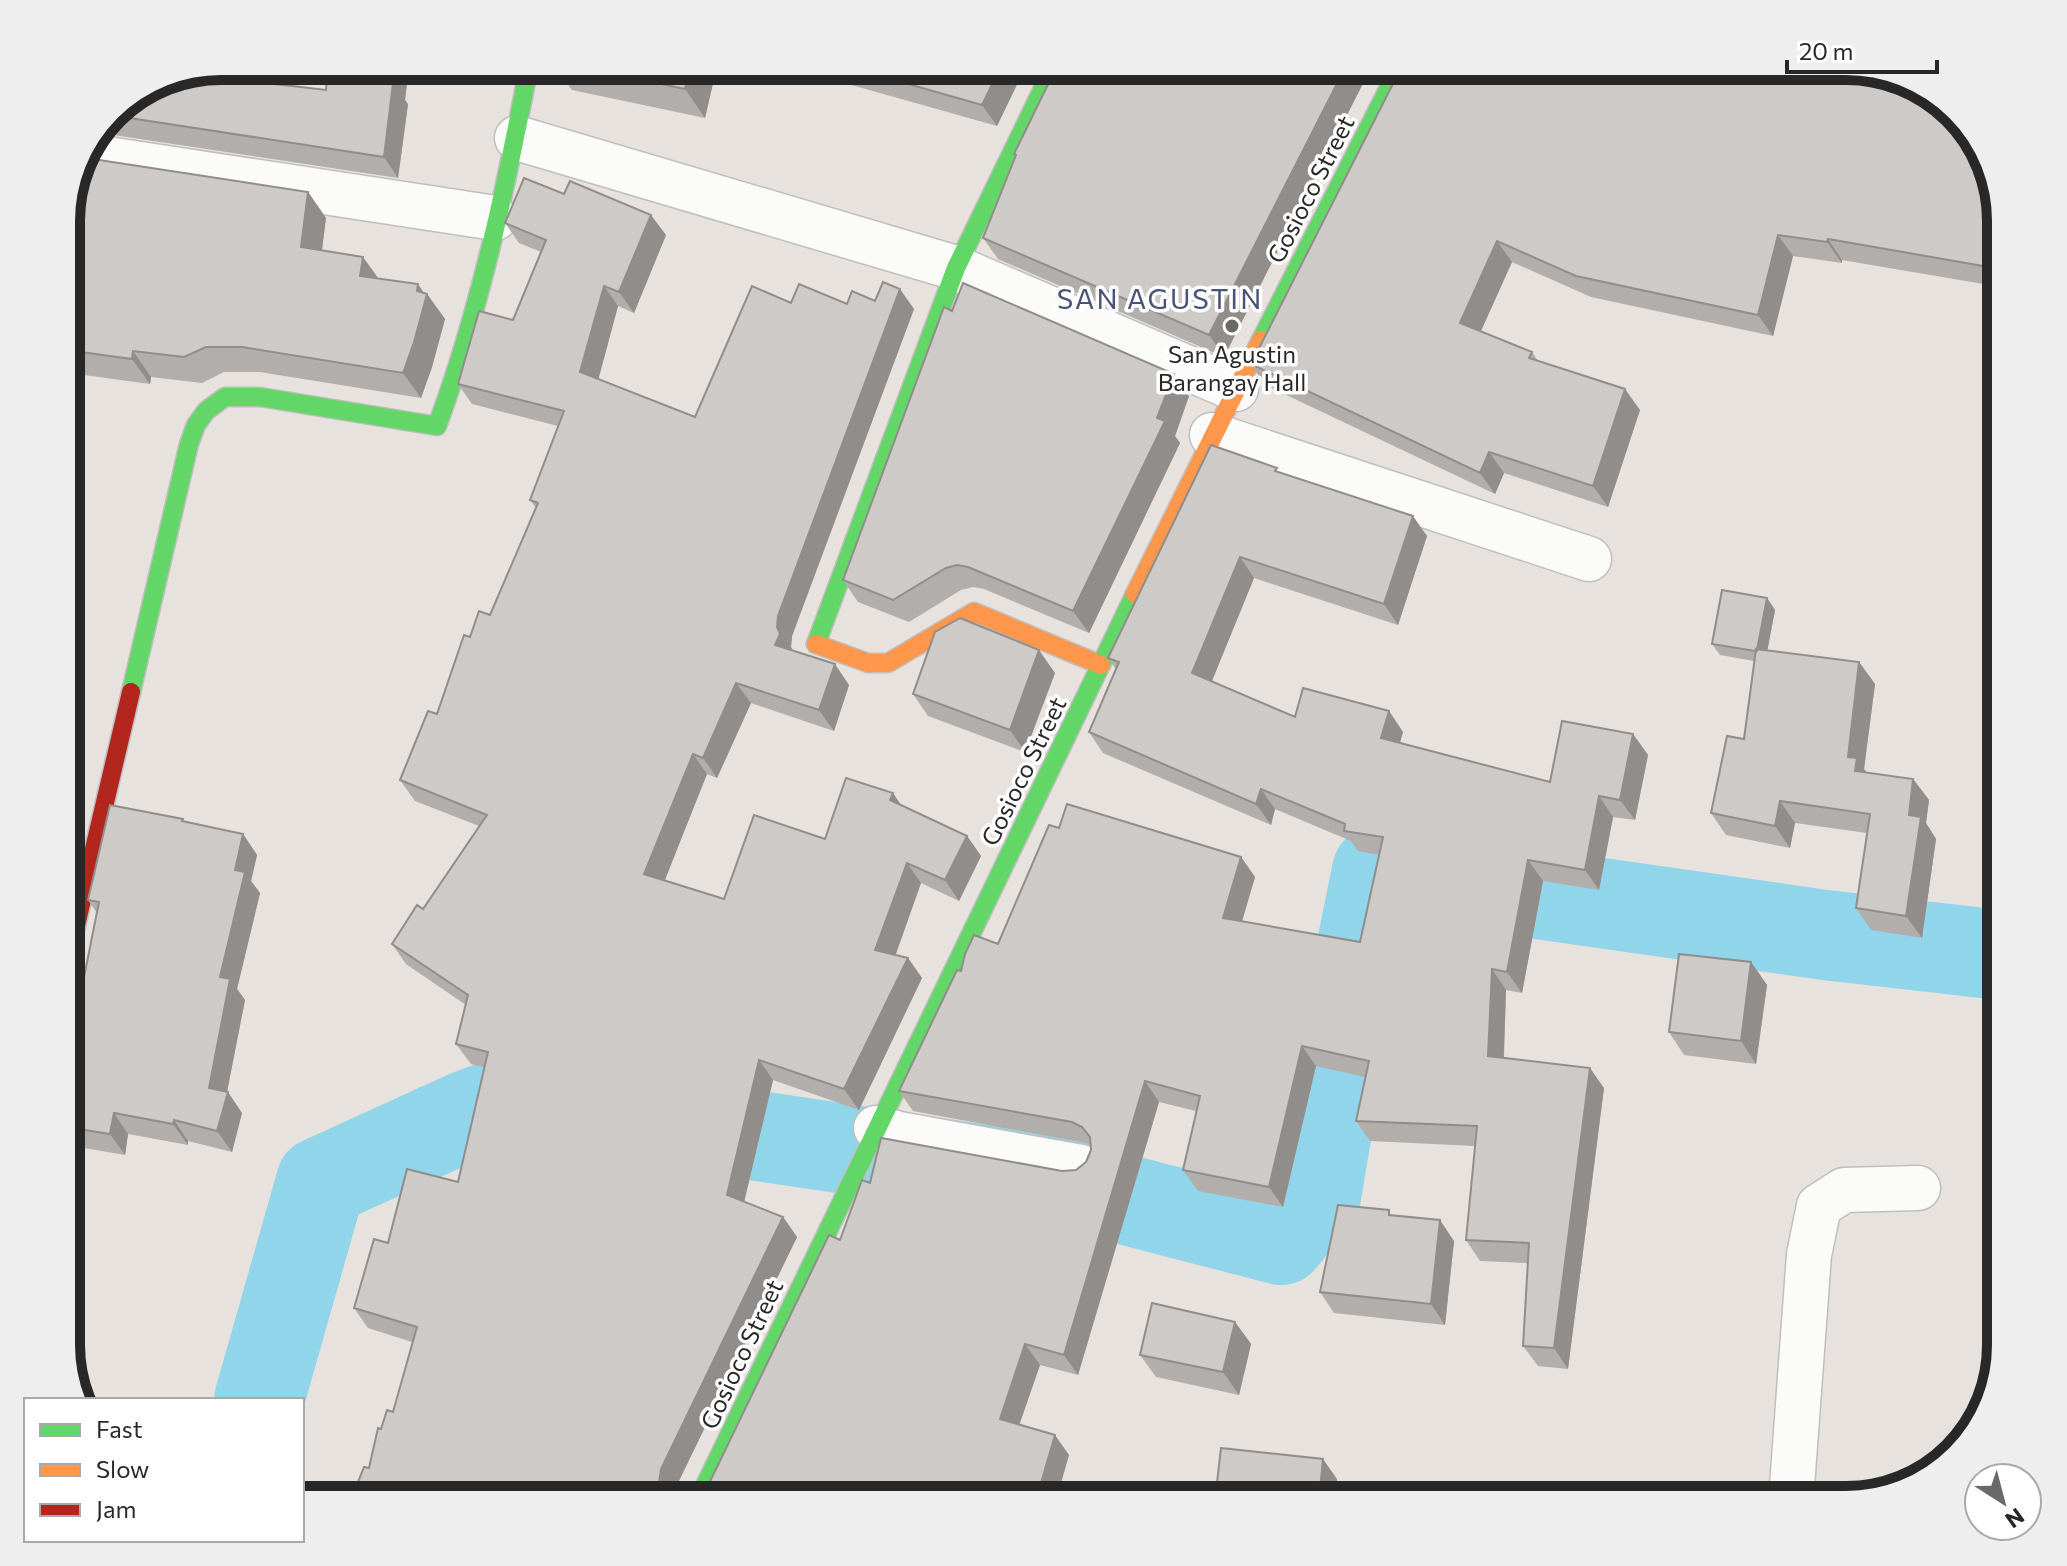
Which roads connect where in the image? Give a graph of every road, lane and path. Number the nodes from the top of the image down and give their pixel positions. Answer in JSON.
{"nodes":[{"id":1,"x":527,"y":80,"type":"edge"},
{"id":2,"x":1047,"y":80,"type":"edge"},
{"id":3,"x":1393,"y":80,"type":"edge"},
{"id":4,"x":517,"y":138,"type":"junction"},
{"id":5,"x":95,"y":157,"type":"edge"},
{"id":6,"x":495,"y":218,"type":"junction"},
{"id":7,"x":956,"y":268,"type":"junction"},
{"id":8,"x":1236,"y":389,"type":"junction"},
{"id":9,"x":1212,"y":435,"type":"junction"},
{"id":10,"x":1589,"y":559,"type":"dead end"},
{"id":11,"x":1101,"y":665,"type":"junction"},
{"id":12,"x":80,"y":908,"type":"edge"},
{"id":13,"x":874,"y":1132,"type":"junction"},
{"id":14,"x":1081,"y":1167,"type":"edge"},
{"id":15,"x":1918,"y":1188,"type":"dead end"},
{"id":16,"x":705,"y":1486,"type":"edge"},
{"id":17,"x":1792,"y":1486,"type":"edge"}],
"edges":[{"from":1,"to":4,"type":"street"},
{"from":2,"to":7,"type":"street"},
{"from":3,"to":8,"type":"street","name":"Gosioco Street"},
{"from":4,"to":6,"type":"street"},
{"from":4,"to":7,"type":"street"},
{"from":5,"to":6,"type":"street"},
{"from":6,"to":12,"type":"street"},
{"from":7,"to":8,"type":"street"},
{"from":7,"to":11,"type":"street"},
{"from":8,"to":9,"type":"street","name":"Gosioco Street"},
{"from":9,"to":10,"type":"street"},
{"from":9,"to":11,"type":"street","name":"Gosioco Street"},
{"from":11,"to":13,"type":"street","name":"Gosioco Street"},
{"from":13,"to":14,"type":"street"},
{"from":13,"to":16,"type":"street","name":"Gosioco Street"},
{"from":15,"to":17,"type":"street"}]}
